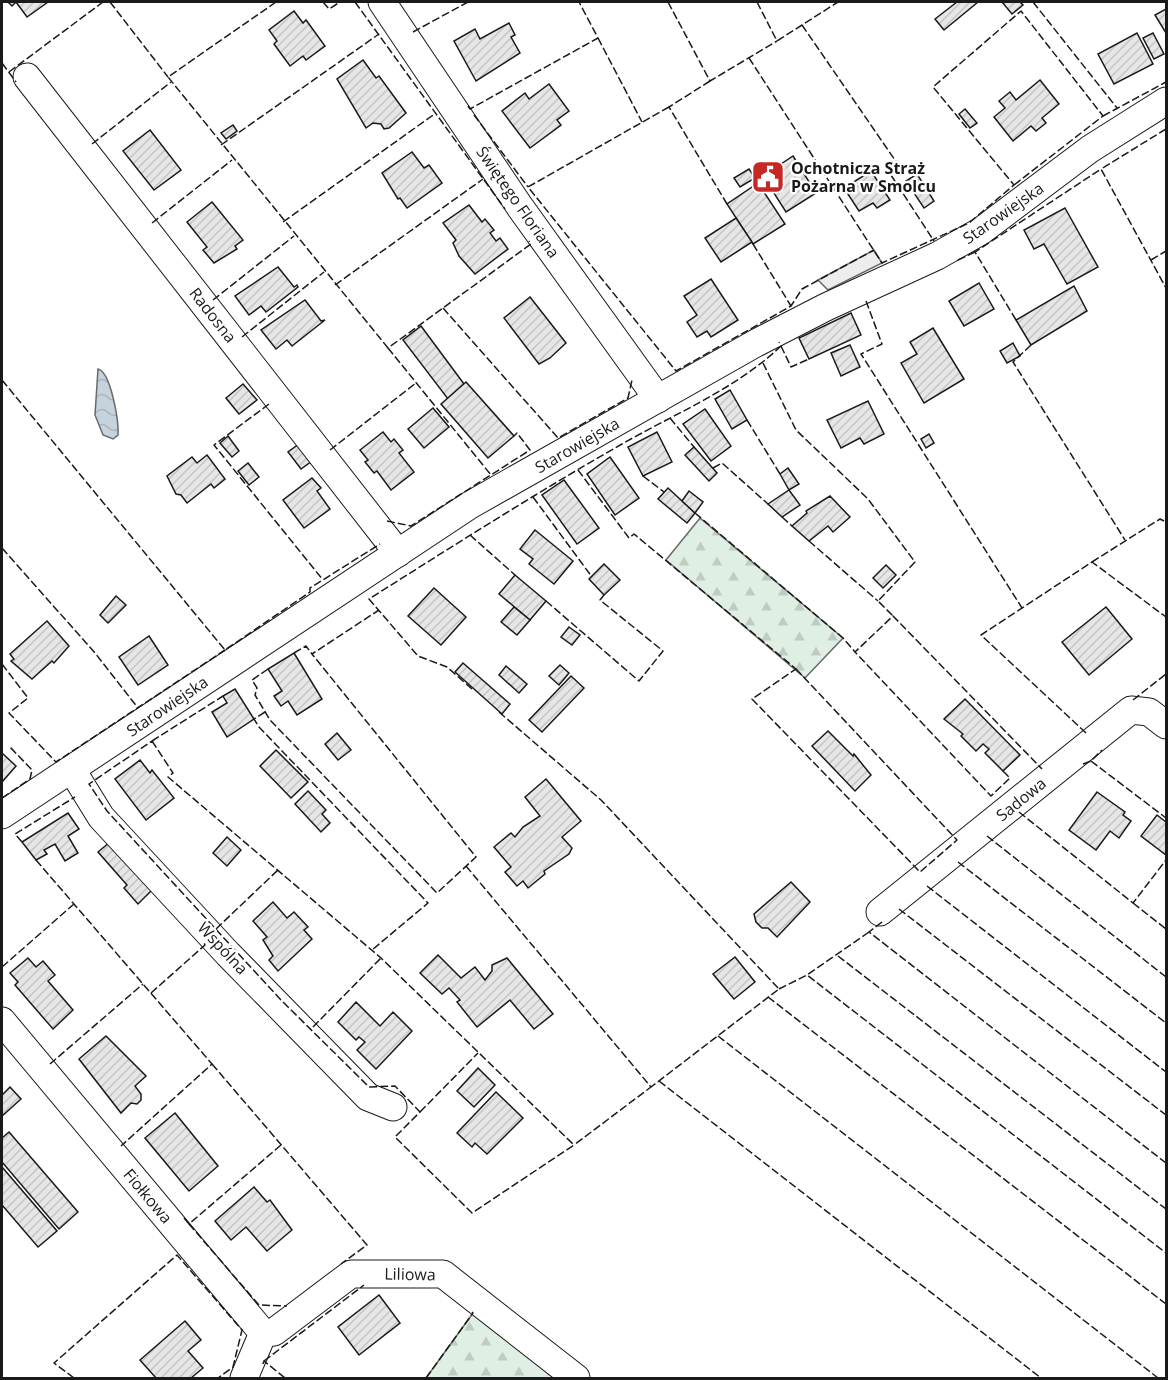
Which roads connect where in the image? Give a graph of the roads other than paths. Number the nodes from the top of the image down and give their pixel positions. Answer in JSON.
{"nodes":[{"id":1,"x":382,"y":2,"type":"edge"},
{"id":2,"x":27,"y":77,"type":"dead end"},
{"id":3,"x":1167,"y":101,"type":"edge"},
{"id":4,"x":658,"y":399,"type":"junction"},
{"id":5,"x":398,"y":553,"type":"junction"},
{"id":6,"x":1167,"y":725,"type":"edge"},
{"id":7,"x":72,"y":770,"type":"junction"},
{"id":8,"x":2,"y":815,"type":"edge"},
{"id":9,"x":880,"y":912,"type":"dead end"},
{"id":10,"x":2,"y":1021,"type":"edge"},
{"id":11,"x":393,"y":1107,"type":"dead end"},
{"id":12,"x":263,"y":1333,"type":"junction"},
{"id":13,"x":244,"y":1378,"type":"edge"},
{"id":14,"x":576,"y":1378,"type":"edge"}],
"edges":[{"from":1,"to":4,"type":"street","name":"Świętego Floriana"},
{"from":2,"to":5,"type":"street","name":"Radosna"},
{"from":3,"to":4,"type":"street","name":"Starowiejska"},
{"from":4,"to":5,"type":"street","name":"Starowiejska"},
{"from":5,"to":7,"type":"street","name":"Starowiejska"},
{"from":6,"to":9,"type":"street","name":"Sadowa"},
{"from":7,"to":8,"type":"street","name":"Starowiejska"},
{"from":7,"to":11,"type":"street","name":"Wspólna"},
{"from":10,"to":12,"type":"street","name":"Fiołkowa"},
{"from":12,"to":13,"type":"street"},
{"from":12,"to":14,"type":"street","name":"Liliowa"}]}
